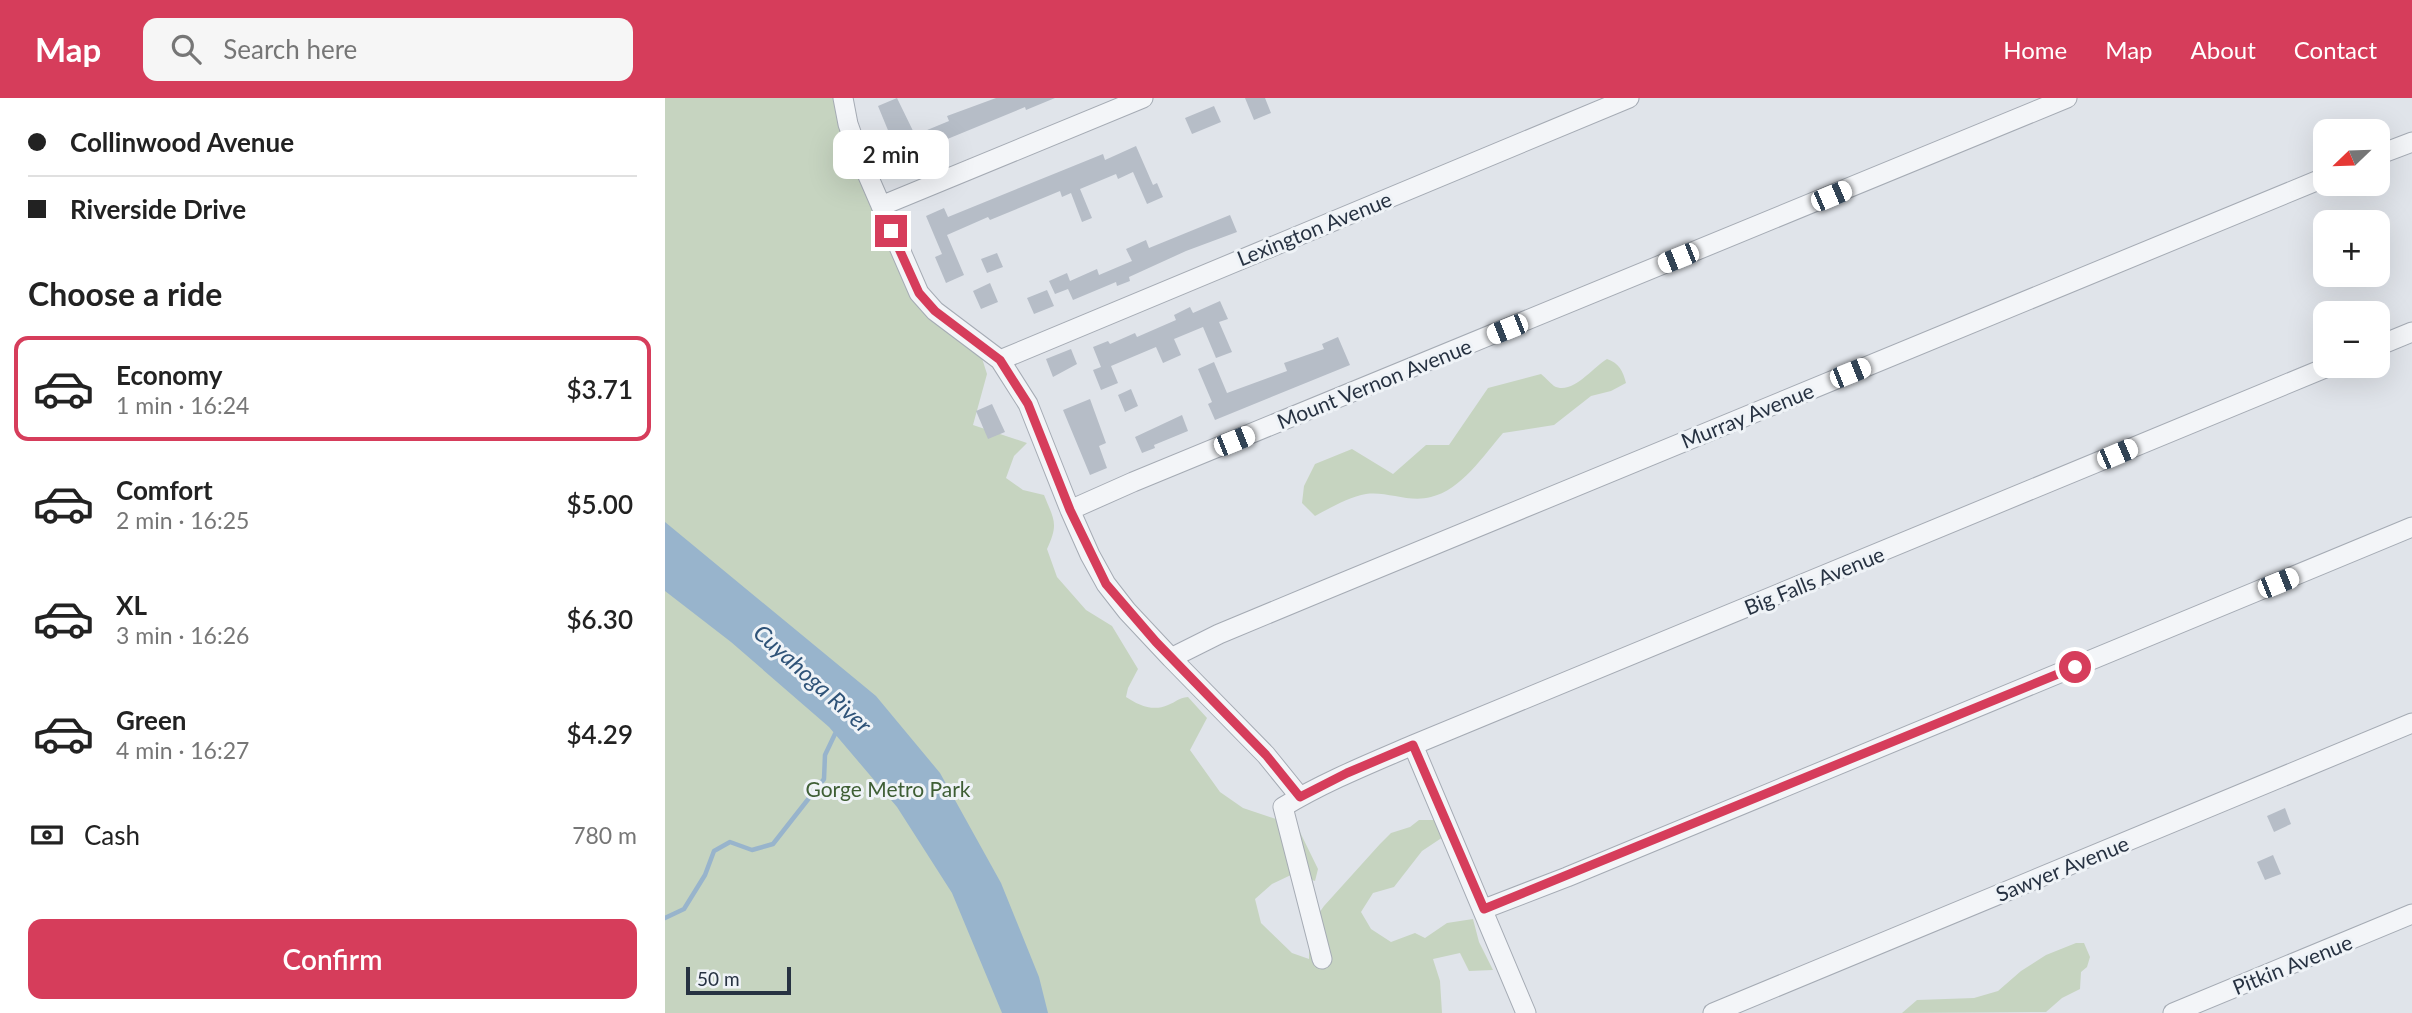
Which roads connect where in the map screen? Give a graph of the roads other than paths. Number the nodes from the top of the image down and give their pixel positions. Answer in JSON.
{"nodes":[{"id":1,"x":843,"y":98,"type":"edge"},
{"id":2,"x":1143,"y":98,"type":"edge"},
{"id":3,"x":1629,"y":98,"type":"edge"},
{"id":4,"x":2067,"y":98,"type":"edge"},
{"id":5,"x":2412,"y":142,"type":"edge"},
{"id":6,"x":2391,"y":150,"type":"edge"},
{"id":7,"x":2313,"y":182,"type":"edge"},
{"id":8,"x":881,"y":206,"type":"junction"},
{"id":9,"x":2412,"y":332,"type":"edge"},
{"id":10,"x":2390,"y":341,"type":"edge"},
{"id":11,"x":1000,"y":360,"type":"junction"},
{"id":12,"x":2313,"y":373,"type":"edge"},
{"id":13,"x":1070,"y":510,"type":"junction"},
{"id":14,"x":2412,"y":527,"type":"edge"},
{"id":15,"x":1171,"y":657,"type":"junction"},
{"id":16,"x":2412,"y":723,"type":"edge"},
{"id":17,"x":1413,"y":745,"type":"junction"},
{"id":18,"x":1300,"y":797,"type":"junction"},
{"id":19,"x":1484,"y":909,"type":"junction"},
{"id":20,"x":2412,"y":914,"type":"edge"},
{"id":21,"x":1322,"y":959,"type":"dead end"},
{"id":22,"x":1526,"y":1013,"type":"edge"},
{"id":23,"x":1713,"y":1013,"type":"edge"},
{"id":24,"x":2173,"y":1013,"type":"edge"}],
"edges":[{"from":1,"to":8,"type":"street"},
{"from":2,"to":8,"type":"street"},
{"from":3,"to":11,"type":"street","name":"Lexington Avenue"},
{"from":4,"to":13,"type":"street","name":"Mount Vernon Avenue"},
{"from":5,"to":6,"type":"street"},
{"from":7,"to":15,"type":"street","name":"Murray Avenue"},
{"from":8,"to":11,"type":"street"},
{"from":9,"to":10,"type":"street"},
{"from":11,"to":13,"type":"street"},
{"from":12,"to":17,"type":"street","name":"Big Falls Avenue"},
{"from":13,"to":15,"type":"street"},
{"from":14,"to":19,"type":"street"},
{"from":15,"to":18,"type":"street"},
{"from":16,"to":23,"type":"street","name":"Sawyer Avenue"},
{"from":17,"to":18,"type":"street","name":"Big Falls Avenue"},
{"from":17,"to":19,"type":"street"},
{"from":18,"to":21,"type":"street"},
{"from":19,"to":22,"type":"street"},
{"from":20,"to":24,"type":"street","name":"Pitkin Avenue"}]}
